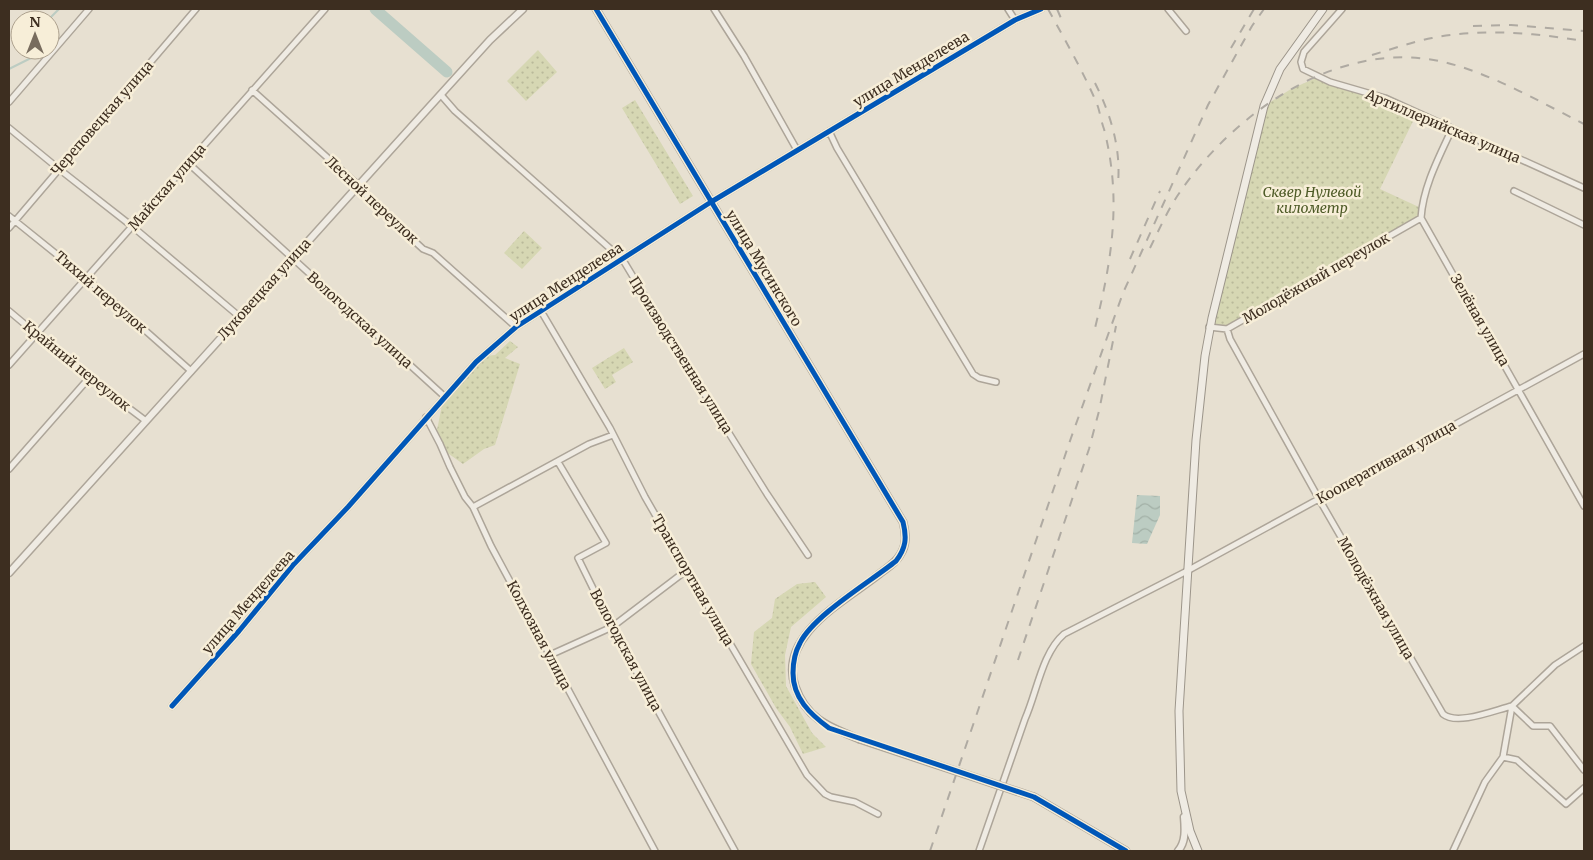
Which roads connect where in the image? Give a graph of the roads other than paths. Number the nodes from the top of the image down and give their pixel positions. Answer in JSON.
{"nodes":[{"id":1,"x":89,"y":9,"type":"edge"},
{"id":2,"x":196,"y":9,"type":"edge"},
{"id":3,"x":325,"y":9,"type":"edge"},
{"id":4,"x":523,"y":9,"type":"edge"},
{"id":5,"x":596,"y":9,"type":"edge"},
{"id":6,"x":714,"y":9,"type":"edge"},
{"id":7,"x":1008,"y":9,"type":"edge"},
{"id":8,"x":1042,"y":9,"type":"edge"},
{"id":9,"x":1168,"y":9,"type":"edge"},
{"id":10,"x":1322,"y":9,"type":"edge"},
{"id":11,"x":1342,"y":9,"type":"edge"},
{"id":12,"x":1015,"y":20,"type":"junction"},
{"id":13,"x":1186,"y":31,"type":"dead end"},
{"id":14,"x":252,"y":90,"type":"junction"},
{"id":15,"x":441,"y":95,"type":"junction"},
{"id":16,"x":9,"y":102,"type":"edge"},
{"id":17,"x":9,"y":128,"type":"edge"},
{"id":18,"x":1452,"y":129,"type":"junction"},
{"id":19,"x":829,"y":132,"type":"junction"},
{"id":20,"x":797,"y":150,"type":"junction"},
{"id":21,"x":188,"y":163,"type":"junction"},
{"id":22,"x":59,"y":169,"type":"junction"},
{"id":23,"x":358,"y":185,"type":"junction"},
{"id":24,"x":1584,"y":188,"type":"edge"},
{"id":25,"x":1514,"y":191,"type":"dead end"},
{"id":26,"x":711,"y":202,"type":"junction"},
{"id":27,"x":9,"y":216,"type":"edge"},
{"id":28,"x":1421,"y":218,"type":"junction"},
{"id":29,"x":14,"y":220,"type":"junction"},
{"id":30,"x":1584,"y":225,"type":"edge"},
{"id":31,"x":133,"y":227,"type":"junction"},
{"id":32,"x":9,"y":228,"type":"edge"},
{"id":33,"x":292,"y":258,"type":"junction"},
{"id":34,"x":622,"y":260,"type":"junction"},
{"id":35,"x":86,"y":278,"type":"junction"},
{"id":36,"x":9,"y":311,"type":"edge"},
{"id":37,"x":541,"y":311,"type":"junction"},
{"id":38,"x":240,"y":317,"type":"junction"},
{"id":39,"x":516,"y":327,"type":"junction"},
{"id":40,"x":1210,"y":327,"type":"junction"},
{"id":41,"x":1226,"y":329,"type":"junction"},
{"id":42,"x":35,"y":334,"type":"junction"},
{"id":43,"x":1584,"y":354,"type":"edge"},
{"id":44,"x":9,"y":365,"type":"edge"},
{"id":45,"x":191,"y":371,"type":"junction"},
{"id":46,"x":90,"y":378,"type":"junction"},
{"id":47,"x":996,"y":382,"type":"dead end"},
{"id":48,"x":1519,"y":389,"type":"junction"},
{"id":49,"x":444,"y":396,"type":"junction"},
{"id":50,"x":426,"y":417,"type":"junction"},
{"id":51,"x":146,"y":420,"type":"junction"},
{"id":52,"x":614,"y":435,"type":"junction"},
{"id":53,"x":558,"y":462,"type":"junction"},
{"id":54,"x":9,"y":469,"type":"edge"},
{"id":55,"x":1319,"y":499,"type":"junction"},
{"id":56,"x":1584,"y":506,"type":"edge"},
{"id":57,"x":473,"y":507,"type":"junction"},
{"id":58,"x":808,"y":555,"type":"dead end"},
{"id":59,"x":687,"y":570,"type":"junction"},
{"id":60,"x":1187,"y":571,"type":"junction"},
{"id":61,"x":9,"y":572,"type":"edge"},
{"id":62,"x":612,"y":627,"type":"junction"},
{"id":63,"x":1584,"y":646,"type":"edge"},
{"id":64,"x":550,"y":655,"type":"junction"},
{"id":65,"x":172,"y":706,"type":"dead end"},
{"id":66,"x":1512,"y":706,"type":"junction"},
{"id":67,"x":1503,"y":757,"type":"junction"},
{"id":68,"x":1584,"y":770,"type":"edge"},
{"id":69,"x":1584,"y":788,"type":"edge"},
{"id":70,"x":1181,"y":791,"type":"junction"},
{"id":71,"x":878,"y":814,"type":"dead end"},
{"id":72,"x":655,"y":851,"type":"edge"},
{"id":73,"x":735,"y":851,"type":"edge"},
{"id":74,"x":979,"y":851,"type":"edge"},
{"id":75,"x":1126,"y":851,"type":"edge"},
{"id":76,"x":1178,"y":851,"type":"edge"},
{"id":77,"x":1198,"y":851,"type":"edge"},
{"id":78,"x":1453,"y":851,"type":"edge"}],
"edges":[{"from":1,"to":16,"type":"street"},
{"from":2,"to":22,"type":"street","name":"Череповецкая улица"},
{"from":3,"to":14,"type":"street","name":"Майская улица"},
{"from":4,"to":15,"type":"street","name":"Луковецкая улица"},
{"from":5,"to":26,"type":"street","name":"улица Мусинского"},
{"from":6,"to":20,"type":"street"},
{"from":7,"to":12,"type":"street"},
{"from":8,"to":12,"type":"street","name":"улица Менделеева"},
{"from":9,"to":13,"type":"street"},
{"from":10,"to":40,"type":"main road"},
{"from":11,"to":18,"type":"street","name":"Артиллерийская улица"},
{"from":12,"to":19,"type":"street","name":"улица Менделеева"},
{"from":14,"to":21,"type":"street","name":"Майская улица"},
{"from":14,"to":23,"type":"street","name":"Лесной переулок"},
{"from":15,"to":23,"type":"street","name":"Луковецкая улица"},
{"from":15,"to":34,"type":"street","name":"Производственная улица"},
{"from":17,"to":22,"type":"street"},
{"from":18,"to":24,"type":"street","name":"Артиллерийская улица"},
{"from":18,"to":28,"type":"street"},
{"from":19,"to":20,"type":"street","name":"улица Менделеева"},
{"from":19,"to":47,"type":"street"},
{"from":20,"to":26,"type":"street","name":"улица Менделеева"},
{"from":21,"to":31,"type":"street","name":"Майская улица"},
{"from":21,"to":33,"type":"street","name":"Вологодская улица"},
{"from":22,"to":29,"type":"street","name":"Череповецкая улица"},
{"from":22,"to":31,"type":"street"},
{"from":23,"to":33,"type":"street","name":"Луковецкая улица"},
{"from":23,"to":39,"type":"street","name":"Лесной переулок"},
{"from":25,"to":30,"type":"street"},
{"from":26,"to":34,"type":"street","name":"улица Менделеева"},
{"from":26,"to":75,"type":"street","name":"улица Мусинского","bridge":true},
{"from":27,"to":29,"type":"street","name":"Тихий переулок"},
{"from":28,"to":41,"type":"street","name":"Молодёжный переулок"},
{"from":28,"to":48,"type":"street","name":"Зелёная улица"},
{"from":29,"to":32,"type":"street","name":"Череповецкая улица"},
{"from":29,"to":35,"type":"street","name":"Тихий переулок"},
{"from":31,"to":35,"type":"street","name":"Майская улица"},
{"from":31,"to":38,"type":"street"},
{"from":33,"to":38,"type":"street","name":"Луковецкая улица"},
{"from":33,"to":49,"type":"street","name":"Вологодская улица"},
{"from":34,"to":37,"type":"street","name":"улица Менделеева"},
{"from":34,"to":58,"type":"street","name":"Производственная улица"},
{"from":35,"to":42,"type":"street","name":"Майская улица"},
{"from":35,"to":45,"type":"street","name":"Тихий переулок"},
{"from":36,"to":42,"type":"street","name":"Крайний переулок"},
{"from":37,"to":39,"type":"street","name":"улица Менделеева"},
{"from":37,"to":52,"type":"street","name":"Транспортная улица"},
{"from":38,"to":45,"type":"street","name":"Луковецкая улица"},
{"from":39,"to":49,"type":"street","name":"улица Менделеева"},
{"from":40,"to":41,"type":"street","name":"Молодёжный переулок"},
{"from":40,"to":60,"type":"main road"},
{"from":41,"to":55,"type":"street","name":"Молодёжная улица"},
{"from":42,"to":44,"type":"street","name":"Майская улица"},
{"from":42,"to":46,"type":"street","name":"Крайний переулок"},
{"from":43,"to":48,"type":"street","name":"Кооперативная улица"},
{"from":45,"to":51,"type":"street","name":"Луковецкая улица"},
{"from":46,"to":51,"type":"street","name":"Крайний переулок"},
{"from":46,"to":54,"type":"street"},
{"from":48,"to":55,"type":"street","name":"Кооперативная улица"},
{"from":48,"to":56,"type":"street","name":"Зелёная улица"},
{"from":49,"to":50,"type":"street","name":"улица Менделеева"},
{"from":50,"to":57,"type":"street","name":"Колхозная улица"},
{"from":50,"to":65,"type":"street","name":"улица Менделеева"},
{"from":51,"to":61,"type":"street","name":"Луковецкая улица"},
{"from":52,"to":53,"type":"street"},
{"from":52,"to":59,"type":"street","name":"Транспортная улица"},
{"from":53,"to":57,"type":"street"},
{"from":53,"to":62,"type":"street","name":"Вологодская улица"},
{"from":55,"to":60,"type":"street","name":"Кооперативная улица"},
{"from":55,"to":66,"type":"street","name":"Молодёжная улица"},
{"from":57,"to":64,"type":"street","name":"Колхозная улица"},
{"from":59,"to":62,"type":"street"},
{"from":59,"to":71,"type":"street","name":"Транспортная улица"},
{"from":60,"to":70,"type":"main road"},
{"from":60,"to":74,"type":"street","name":"Кооперативная улица"},
{"from":62,"to":64,"type":"street"},
{"from":62,"to":73,"type":"street","name":"Вологодская улица"},
{"from":63,"to":66,"type":"street"},
{"from":64,"to":72,"type":"street","name":"Колхозная улица"},
{"from":66,"to":67,"type":"street"},
{"from":66,"to":68,"type":"street"},
{"from":67,"to":69,"type":"street"},
{"from":67,"to":78,"type":"street"},
{"from":70,"to":76,"type":"street"},
{"from":70,"to":77,"type":"main road"}]}
